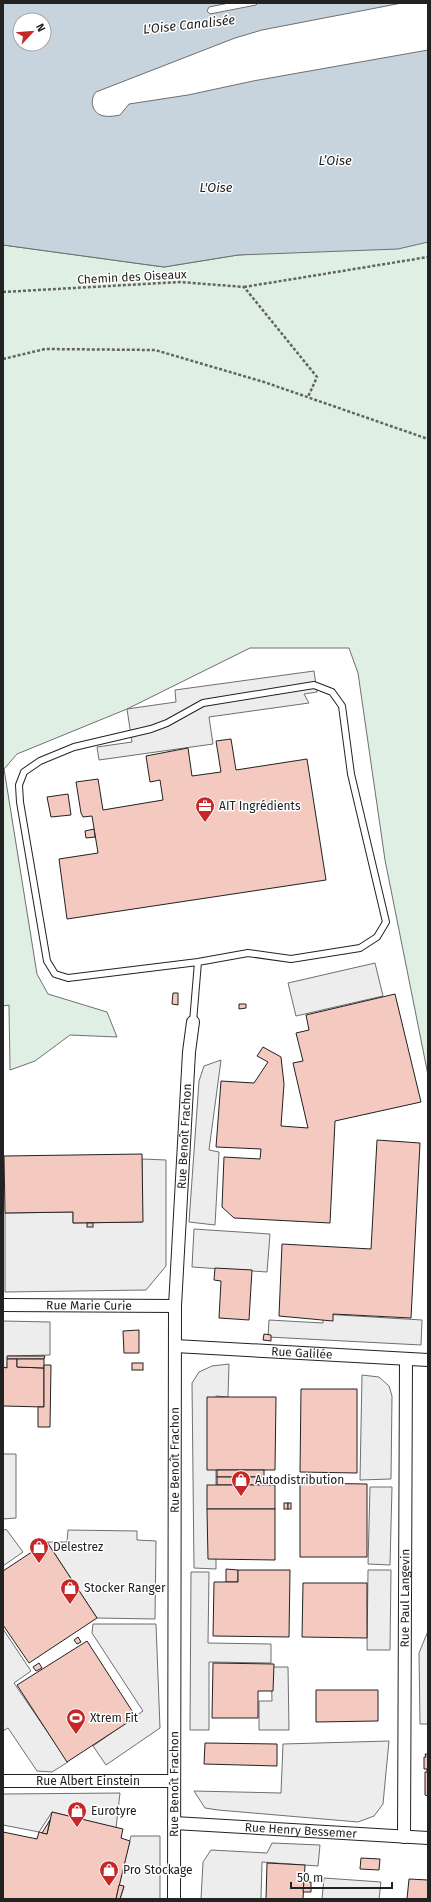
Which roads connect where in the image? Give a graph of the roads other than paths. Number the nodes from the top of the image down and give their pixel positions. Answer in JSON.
{"nodes":[{"id":1,"x":198,"y":962,"type":"junction"},
{"id":2,"x":193,"y":1022,"type":"joint"},
{"id":3,"x":3,"y":1305,"type":"edge"},
{"id":4,"x":175,"y":1306,"type":"junction"},
{"id":5,"x":175,"y":1346,"type":"junction"},
{"id":6,"x":406,"y":1359,"type":"junction"},
{"id":7,"x":428,"y":1360,"type":"edge"},
{"id":8,"x":3,"y":1781,"type":"edge"},
{"id":9,"x":174,"y":1781,"type":"junction"},
{"id":10,"x":174,"y":1823,"type":"junction"},
{"id":11,"x":404,"y":1837,"type":"junction"},
{"id":12,"x":428,"y":1838,"type":"edge"},
{"id":13,"x":174,"y":1899,"type":"edge"}],
"edges":[{"from":1,"to":1,"type":"lane"},
{"from":1,"to":2,"type":"lane"},
{"from":2,"to":4,"type":"street","name":"Rue Benoît Frachon"},
{"from":3,"to":4,"type":"street","name":"Rue Marie Curie"},
{"from":4,"to":5,"type":"street","name":"Rue Benoît Frachon"},
{"from":5,"to":6,"type":"street","name":"Rue Galilée"},
{"from":5,"to":9,"type":"street","name":"Rue Benoît Frachon"},
{"from":6,"to":7,"type":"street","name":"Rue Galilée"},
{"from":6,"to":11,"type":"street","name":"Rue Paul Langevin"},
{"from":8,"to":9,"type":"street","name":"Rue Albert Einstein"},
{"from":9,"to":10,"type":"street","name":"Rue Benoît Frachon"},
{"from":10,"to":11,"type":"street","name":"Rue Henry Bessemer"},
{"from":10,"to":13,"type":"street","name":"Rue Benoît Frachon"},
{"from":11,"to":12,"type":"street","name":"Rue Henry Bessemer"}]}
